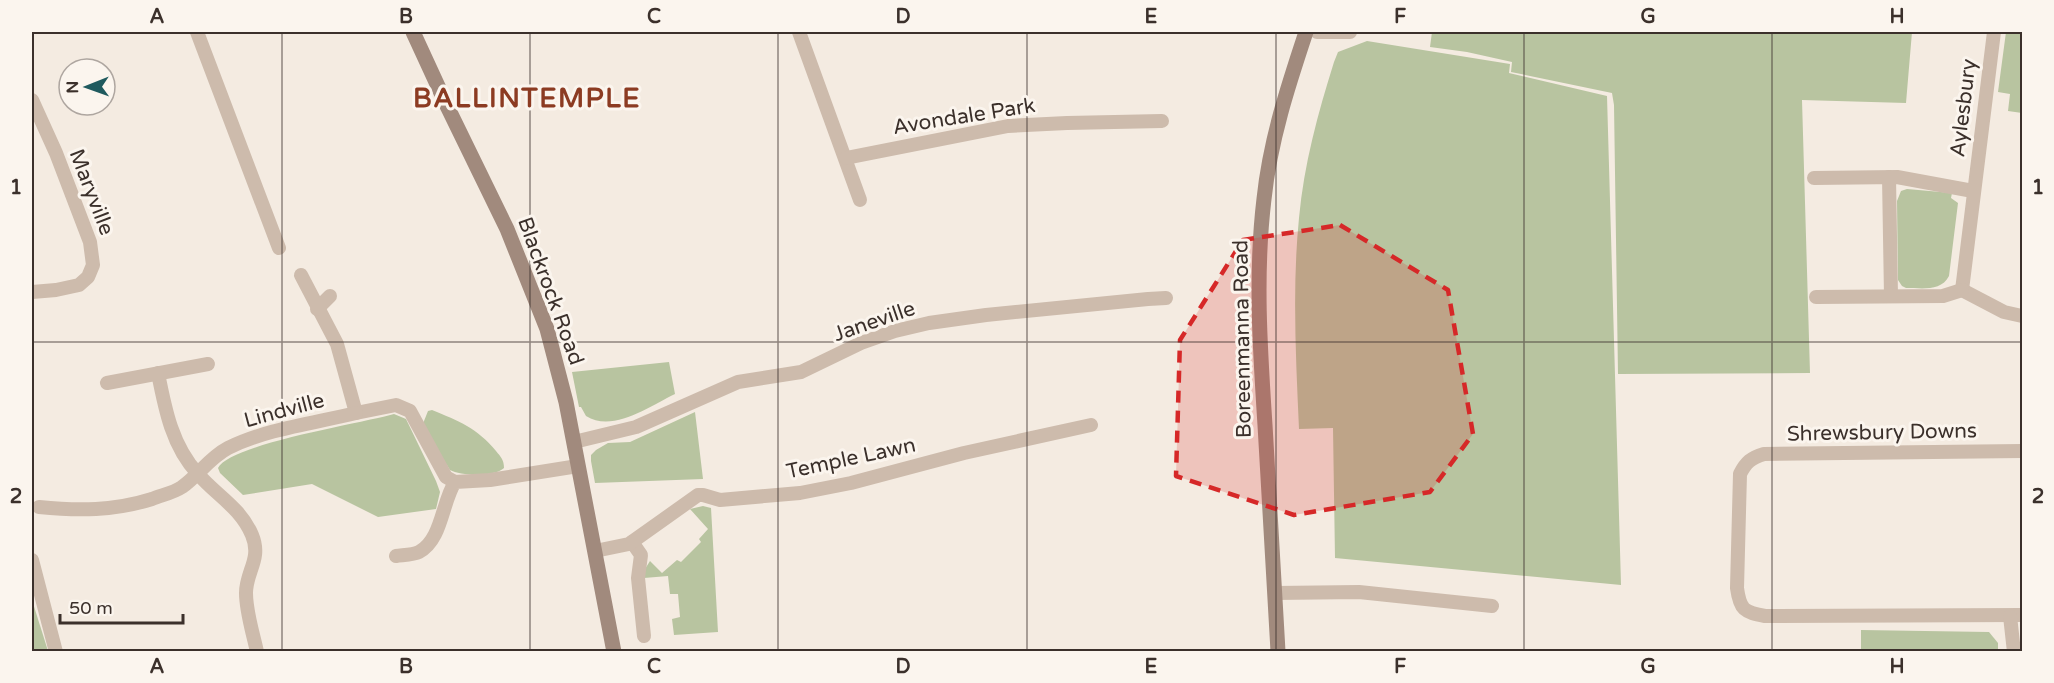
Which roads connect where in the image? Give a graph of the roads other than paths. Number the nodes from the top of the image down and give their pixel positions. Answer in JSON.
{"nodes":[{"id":1,"x":197,"y":32,"type":"edge"},
{"id":2,"x":413,"y":32,"type":"edge"},
{"id":3,"x":799,"y":32,"type":"edge"},
{"id":4,"x":1306,"y":32,"type":"edge"},
{"id":5,"x":1317,"y":32,"type":"edge"},
{"id":6,"x":1350,"y":32,"type":"edge"},
{"id":7,"x":1994,"y":32,"type":"edge"},
{"id":8,"x":32,"y":100,"type":"edge"},
{"id":9,"x":1162,"y":121,"type":"dead end"},
{"id":10,"x":846,"y":158,"type":"junction"},
{"id":11,"x":1814,"y":177,"type":"dead end"},
{"id":12,"x":1889,"y":177,"type":"junction"},
{"id":13,"x":1973,"y":191,"type":"junction"},
{"id":14,"x":860,"y":200,"type":"dead end"},
{"id":15,"x":279,"y":248,"type":"dead end"},
{"id":16,"x":301,"y":275,"type":"dead end"},
{"id":17,"x":1962,"y":290,"type":"junction"},
{"id":18,"x":32,"y":292,"type":"edge"},
{"id":19,"x":330,"y":296,"type":"dead end"},
{"id":20,"x":1891,"y":296,"type":"junction"},
{"id":21,"x":1816,"y":297,"type":"dead end"},
{"id":22,"x":1166,"y":298,"type":"dead end"},
{"id":23,"x":317,"y":309,"type":"junction"},
{"id":24,"x":2017,"y":315,"type":"edge"},
{"id":25,"x":208,"y":364,"type":"dead end"},
{"id":26,"x":158,"y":373,"type":"junction"},
{"id":27,"x":107,"y":383,"type":"dead end"},
{"id":28,"x":356,"y":414,"type":"junction"},
{"id":29,"x":1091,"y":425,"type":"dead end"},
{"id":30,"x":573,"y":442,"type":"junction"},
{"id":31,"x":2022,"y":452,"type":"edge"},
{"id":32,"x":578,"y":466,"type":"junction"},
{"id":33,"x":196,"y":473,"type":"junction"},
{"id":34,"x":455,"y":482,"type":"junction"},
{"id":35,"x":34,"y":510,"type":"edge"},
{"id":36,"x":632,"y":542,"type":"junction"},
{"id":37,"x":595,"y":551,"type":"junction"},
{"id":38,"x":396,"y":556,"type":"dead end"},
{"id":39,"x":32,"y":560,"type":"edge"},
{"id":40,"x":1275,"y":593,"type":"junction"},
{"id":41,"x":1492,"y":606,"type":"dead end"},
{"id":42,"x":2016,"y":615,"type":"edge"},
{"id":43,"x":644,"y":636,"type":"dead end"},
{"id":44,"x":56,"y":651,"type":"edge"},
{"id":45,"x":257,"y":651,"type":"edge"},
{"id":46,"x":614,"y":651,"type":"edge"},
{"id":47,"x":1278,"y":651,"type":"edge"},
{"id":48,"x":2014,"y":651,"type":"edge"}],
"edges":[{"from":1,"to":15,"type":"street"},
{"from":2,"to":30,"type":"street","name":"Blackrock Road"},
{"from":3,"to":10,"type":"street"},
{"from":4,"to":40,"type":"street","name":"Boreenmanna Road"},
{"from":5,"to":6,"type":"street"},
{"from":7,"to":13,"type":"street","name":"Aylesbury"},
{"from":8,"to":18,"type":"street","name":"Maryville"},
{"from":9,"to":10,"type":"street","name":"Avondale Park"},
{"from":10,"to":14,"type":"street"},
{"from":11,"to":12,"type":"street","name":"Aylesbury"},
{"from":12,"to":13,"type":"street","name":"Aylesbury"},
{"from":12,"to":20,"type":"street"},
{"from":13,"to":17,"type":"street","name":"Aylesbury"},
{"from":16,"to":23,"type":"street","name":"Lindville"},
{"from":17,"to":20,"type":"street"},
{"from":17,"to":24,"type":"street"},
{"from":19,"to":23,"type":"street"},
{"from":20,"to":21,"type":"street"},
{"from":22,"to":30,"type":"street","name":"Janeville"},
{"from":23,"to":28,"type":"street","name":"Lindville"},
{"from":25,"to":26,"type":"street"},
{"from":26,"to":27,"type":"street"},
{"from":26,"to":33,"type":"street"},
{"from":28,"to":33,"type":"street","name":"Lindville"},
{"from":28,"to":34,"type":"street","name":"Lindville"},
{"from":29,"to":36,"type":"street","name":"Temple Lawn"},
{"from":30,"to":32,"type":"street","name":"Blackrock Road"},
{"from":31,"to":42,"type":"street","name":"Shrewsbury Downs"},
{"from":32,"to":34,"type":"street"},
{"from":32,"to":37,"type":"street","name":"Blackrock Road"},
{"from":33,"to":35,"type":"street","name":"Lindville"},
{"from":33,"to":45,"type":"street"},
{"from":34,"to":38,"type":"street"},
{"from":36,"to":37,"type":"street","name":"Temple Lawn"},
{"from":36,"to":43,"type":"street"},
{"from":37,"to":46,"type":"street","name":"Blackrock Road"},
{"from":39,"to":44,"type":"street"},
{"from":40,"to":41,"type":"street"},
{"from":40,"to":47,"type":"street","name":"Boreenmanna Road"},
{"from":42,"to":48,"type":"street"}]}
